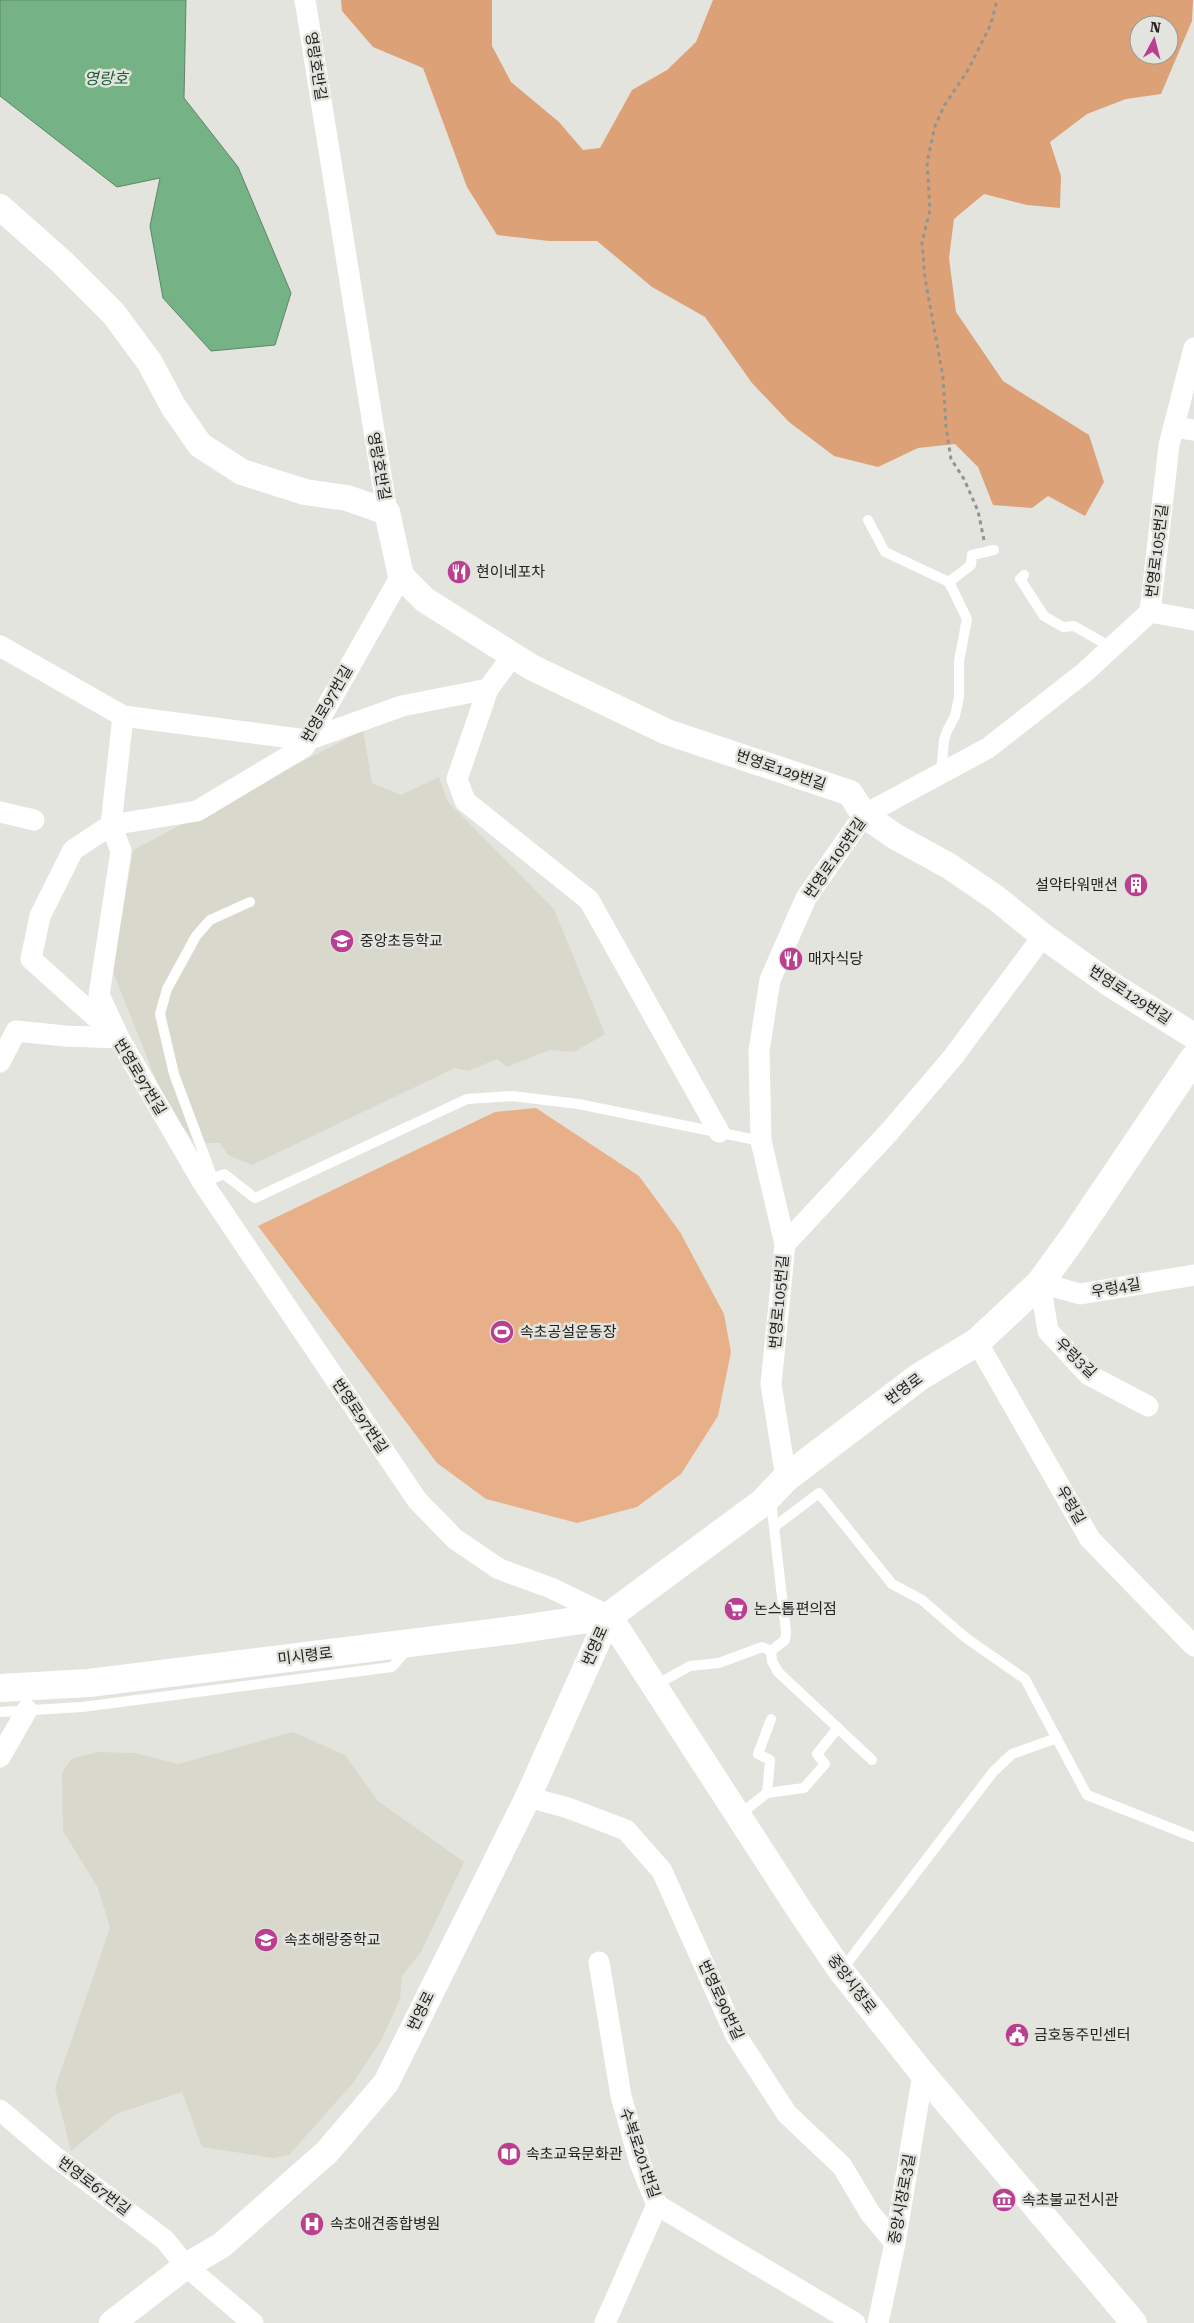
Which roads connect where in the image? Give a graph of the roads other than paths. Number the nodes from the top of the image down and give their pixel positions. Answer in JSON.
{"nodes":[{"id":1,"x":305,"y":0,"type":"edge"},
{"id":2,"x":0,"y":206,"type":"edge"},
{"id":3,"x":1194,"y":348,"type":"edge"},
{"id":4,"x":1184,"y":429,"type":"edge"},
{"id":5,"x":387,"y":512,"type":"junction"},
{"id":6,"x":868,"y":520,"type":"dead end"},
{"id":7,"x":990,"y":550,"type":"road end"},
{"id":8,"x":1024,"y":575,"type":"dead end"},
{"id":9,"x":402,"y":576,"type":"junction"},
{"id":10,"x":949,"y":582,"type":"junction"},
{"id":11,"x":1150,"y":612,"type":"junction"},
{"id":12,"x":1194,"y":620,"type":"edge"},
{"id":13,"x":0,"y":646,"type":"edge"},
{"id":14,"x":513,"y":655,"type":"junction"},
{"id":15,"x":1085,"y":672,"type":"junction"},
{"id":16,"x":488,"y":689,"type":"junction"},
{"id":17,"x":123,"y":716,"type":"junction"},
{"id":18,"x":308,"y":740,"type":"junction"},
{"id":19,"x":941,"y":774,"type":"junction"},
{"id":20,"x":0,"y":812,"type":"edge"},
{"id":21,"x":864,"y":815,"type":"junction"},
{"id":22,"x":34,"y":820,"type":"dead end"},
{"id":23,"x":111,"y":825,"type":"junction"},
{"id":24,"x":250,"y":902,"type":"dead end"},
{"id":25,"x":1043,"y":936,"type":"junction"},
{"id":26,"x":1194,"y":1036,"type":"edge"},
{"id":27,"x":119,"y":1038,"type":"junction"},
{"id":28,"x":1194,"y":1058,"type":"edge"},
{"id":29,"x":0,"y":1062,"type":"edge"},
{"id":30,"x":720,"y":1132,"type":"junction"},
{"id":31,"x":761,"y":1141,"type":"junction"},
{"id":32,"x":208,"y":1181,"type":"junction"},
{"id":33,"x":784,"y":1244,"type":"junction"},
{"id":34,"x":1194,"y":1275,"type":"edge"},
{"id":35,"x":1040,"y":1283,"type":"junction"},
{"id":36,"x":976,"y":1342,"type":"junction"},
{"id":37,"x":1148,"y":1406,"type":"dead end"},
{"id":38,"x":778,"y":1486,"type":"junction"},
{"id":39,"x":774,"y":1528,"type":"junction"},
{"id":40,"x":608,"y":1616,"type":"junction"},
{"id":41,"x":415,"y":1642,"type":"junction"},
{"id":42,"x":1194,"y":1646,"type":"edge"},
{"id":43,"x":771,"y":1652,"type":"junction"},
{"id":44,"x":654,"y":1686,"type":"junction"},
{"id":45,"x":0,"y":1688,"type":"edge"},
{"id":46,"x":27,"y":1710,"type":"junction"},
{"id":47,"x":0,"y":1712,"type":"edge"},
{"id":48,"x":771,"y":1719,"type":"dead end"},
{"id":49,"x":838,"y":1728,"type":"junction"},
{"id":50,"x":1057,"y":1738,"type":"junction"},
{"id":51,"x":0,"y":1757,"type":"edge"},
{"id":52,"x":872,"y":1760,"type":"dead end"},
{"id":53,"x":766,"y":1794,"type":"junction"},
{"id":54,"x":528,"y":1797,"type":"junction"},
{"id":55,"x":738,"y":1816,"type":"junction"},
{"id":56,"x":1194,"y":1836,"type":"edge"},
{"id":57,"x":598,"y":1962,"type":"dead end"},
{"id":58,"x":841,"y":1971,"type":"junction"},
{"id":59,"x":923,"y":2074,"type":"junction"},
{"id":60,"x":0,"y":2110,"type":"edge"},
{"id":61,"x":657,"y":2205,"type":"junction"},
{"id":62,"x":895,"y":2243,"type":"junction"},
{"id":63,"x":186,"y":2266,"type":"junction"},
{"id":64,"x":112,"y":2323,"type":"edge"},
{"id":65,"x":252,"y":2323,"type":"edge"},
{"id":66,"x":604,"y":2323,"type":"edge"},
{"id":67,"x":855,"y":2323,"type":"edge"},
{"id":68,"x":878,"y":2323,"type":"edge"},
{"id":69,"x":1134,"y":2323,"type":"edge"}],
"edges":[{"from":1,"to":5,"type":"street","name":"영랑호반길"},
{"from":2,"to":5,"type":"street","name":"영랑호반길"},
{"from":3,"to":4,"type":"street","name":"번영로105번길"},
{"from":4,"to":11,"type":"street","name":"번영로105번길"},
{"from":5,"to":9,"type":"street"},
{"from":6,"to":10,"type":"lane"},
{"from":7,"to":10,"type":"lane"},
{"from":8,"to":15,"type":"lane"},
{"from":9,"to":14,"type":"street","name":"번영로129번길"},
{"from":9,"to":18,"type":"street","name":"번영로97번길"},
{"from":10,"to":19,"type":"lane"},
{"from":11,"to":12,"type":"street"},
{"from":11,"to":15,"type":"street","name":"번영로105번길"},
{"from":13,"to":17,"type":"street"},
{"from":14,"to":16,"type":"street"},
{"from":14,"to":21,"type":"street","name":"번영로129번길"},
{"from":15,"to":19,"type":"street","name":"번영로105번길"},
{"from":16,"to":18,"type":"street"},
{"from":16,"to":30,"type":"street"},
{"from":17,"to":18,"type":"street"},
{"from":17,"to":23,"type":"street"},
{"from":18,"to":23,"type":"street","name":"번영로97번길"},
{"from":19,"to":21,"type":"street","name":"번영로105번길"},
{"from":20,"to":22,"type":"street"},
{"from":21,"to":25,"type":"street","name":"번영로129번길"},
{"from":21,"to":31,"type":"street","name":"번영로105번길"},
{"from":23,"to":27,"type":"street"},
{"from":23,"to":27,"type":"street","name":"번영로97번길"},
{"from":24,"to":32,"type":"lane"},
{"from":25,"to":26,"type":"street","name":"번영로129번길"},
{"from":25,"to":33,"type":"street"},
{"from":27,"to":29,"type":"street"},
{"from":27,"to":32,"type":"street","name":"번영로97번길"},
{"from":28,"to":35,"type":"main road","name":"번영로"},
{"from":30,"to":31,"type":"lane"},
{"from":30,"to":32,"type":"lane"},
{"from":31,"to":33,"type":"street","name":"번영로105번길"},
{"from":32,"to":40,"type":"street","name":"번영로97번길"},
{"from":33,"to":38,"type":"street","name":"번영로105번길"},
{"from":34,"to":35,"type":"street","name":"우렁4길"},
{"from":35,"to":36,"type":"main road","name":"번영로"},
{"from":35,"to":37,"type":"street","name":"우렁3길"},
{"from":36,"to":38,"type":"main road","name":"번영로"},
{"from":36,"to":42,"type":"street","name":"우렁길"},
{"from":38,"to":39,"type":"lane"},
{"from":38,"to":40,"type":"main road","name":"번영로"},
{"from":39,"to":43,"type":"lane"},
{"from":39,"to":50,"type":"lane"},
{"from":40,"to":41,"type":"main road","name":"미시령로"},
{"from":40,"to":44,"type":"street","name":"중앙시장로"},
{"from":40,"to":54,"type":"street","name":"번영로"},
{"from":41,"to":45,"type":"main road","name":"미시령로"},
{"from":41,"to":46,"type":"lane"},
{"from":43,"to":44,"type":"lane"},
{"from":43,"to":49,"type":"lane"},
{"from":44,"to":55,"type":"street","name":"중앙시장로"},
{"from":46,"to":47,"type":"lane"},
{"from":46,"to":51,"type":"street"},
{"from":48,"to":53,"type":"lane"},
{"from":49,"to":52,"type":"lane"},
{"from":49,"to":53,"type":"lane"},
{"from":50,"to":56,"type":"lane"},
{"from":50,"to":58,"type":"lane"},
{"from":53,"to":55,"type":"lane"},
{"from":54,"to":62,"type":"street","name":"번영로90번길"},
{"from":54,"to":63,"type":"street","name":"번영로"},
{"from":55,"to":58,"type":"street","name":"중앙시장로"},
{"from":57,"to":61,"type":"street","name":"수복로201번길"},
{"from":58,"to":59,"type":"street","name":"중앙시장로"},
{"from":59,"to":62,"type":"street","name":"중앙시장로3길"},
{"from":59,"to":69,"type":"street","name":"중앙시장로"},
{"from":60,"to":63,"type":"street","name":"번영로67번길"},
{"from":61,"to":66,"type":"street"},
{"from":61,"to":67,"type":"street","name":"수복로201번길"},
{"from":62,"to":68,"type":"street","name":"중앙시장로3길"},
{"from":63,"to":64,"type":"street","name":"번영로"},
{"from":63,"to":65,"type":"street","name":"번영로67번길"}]}
